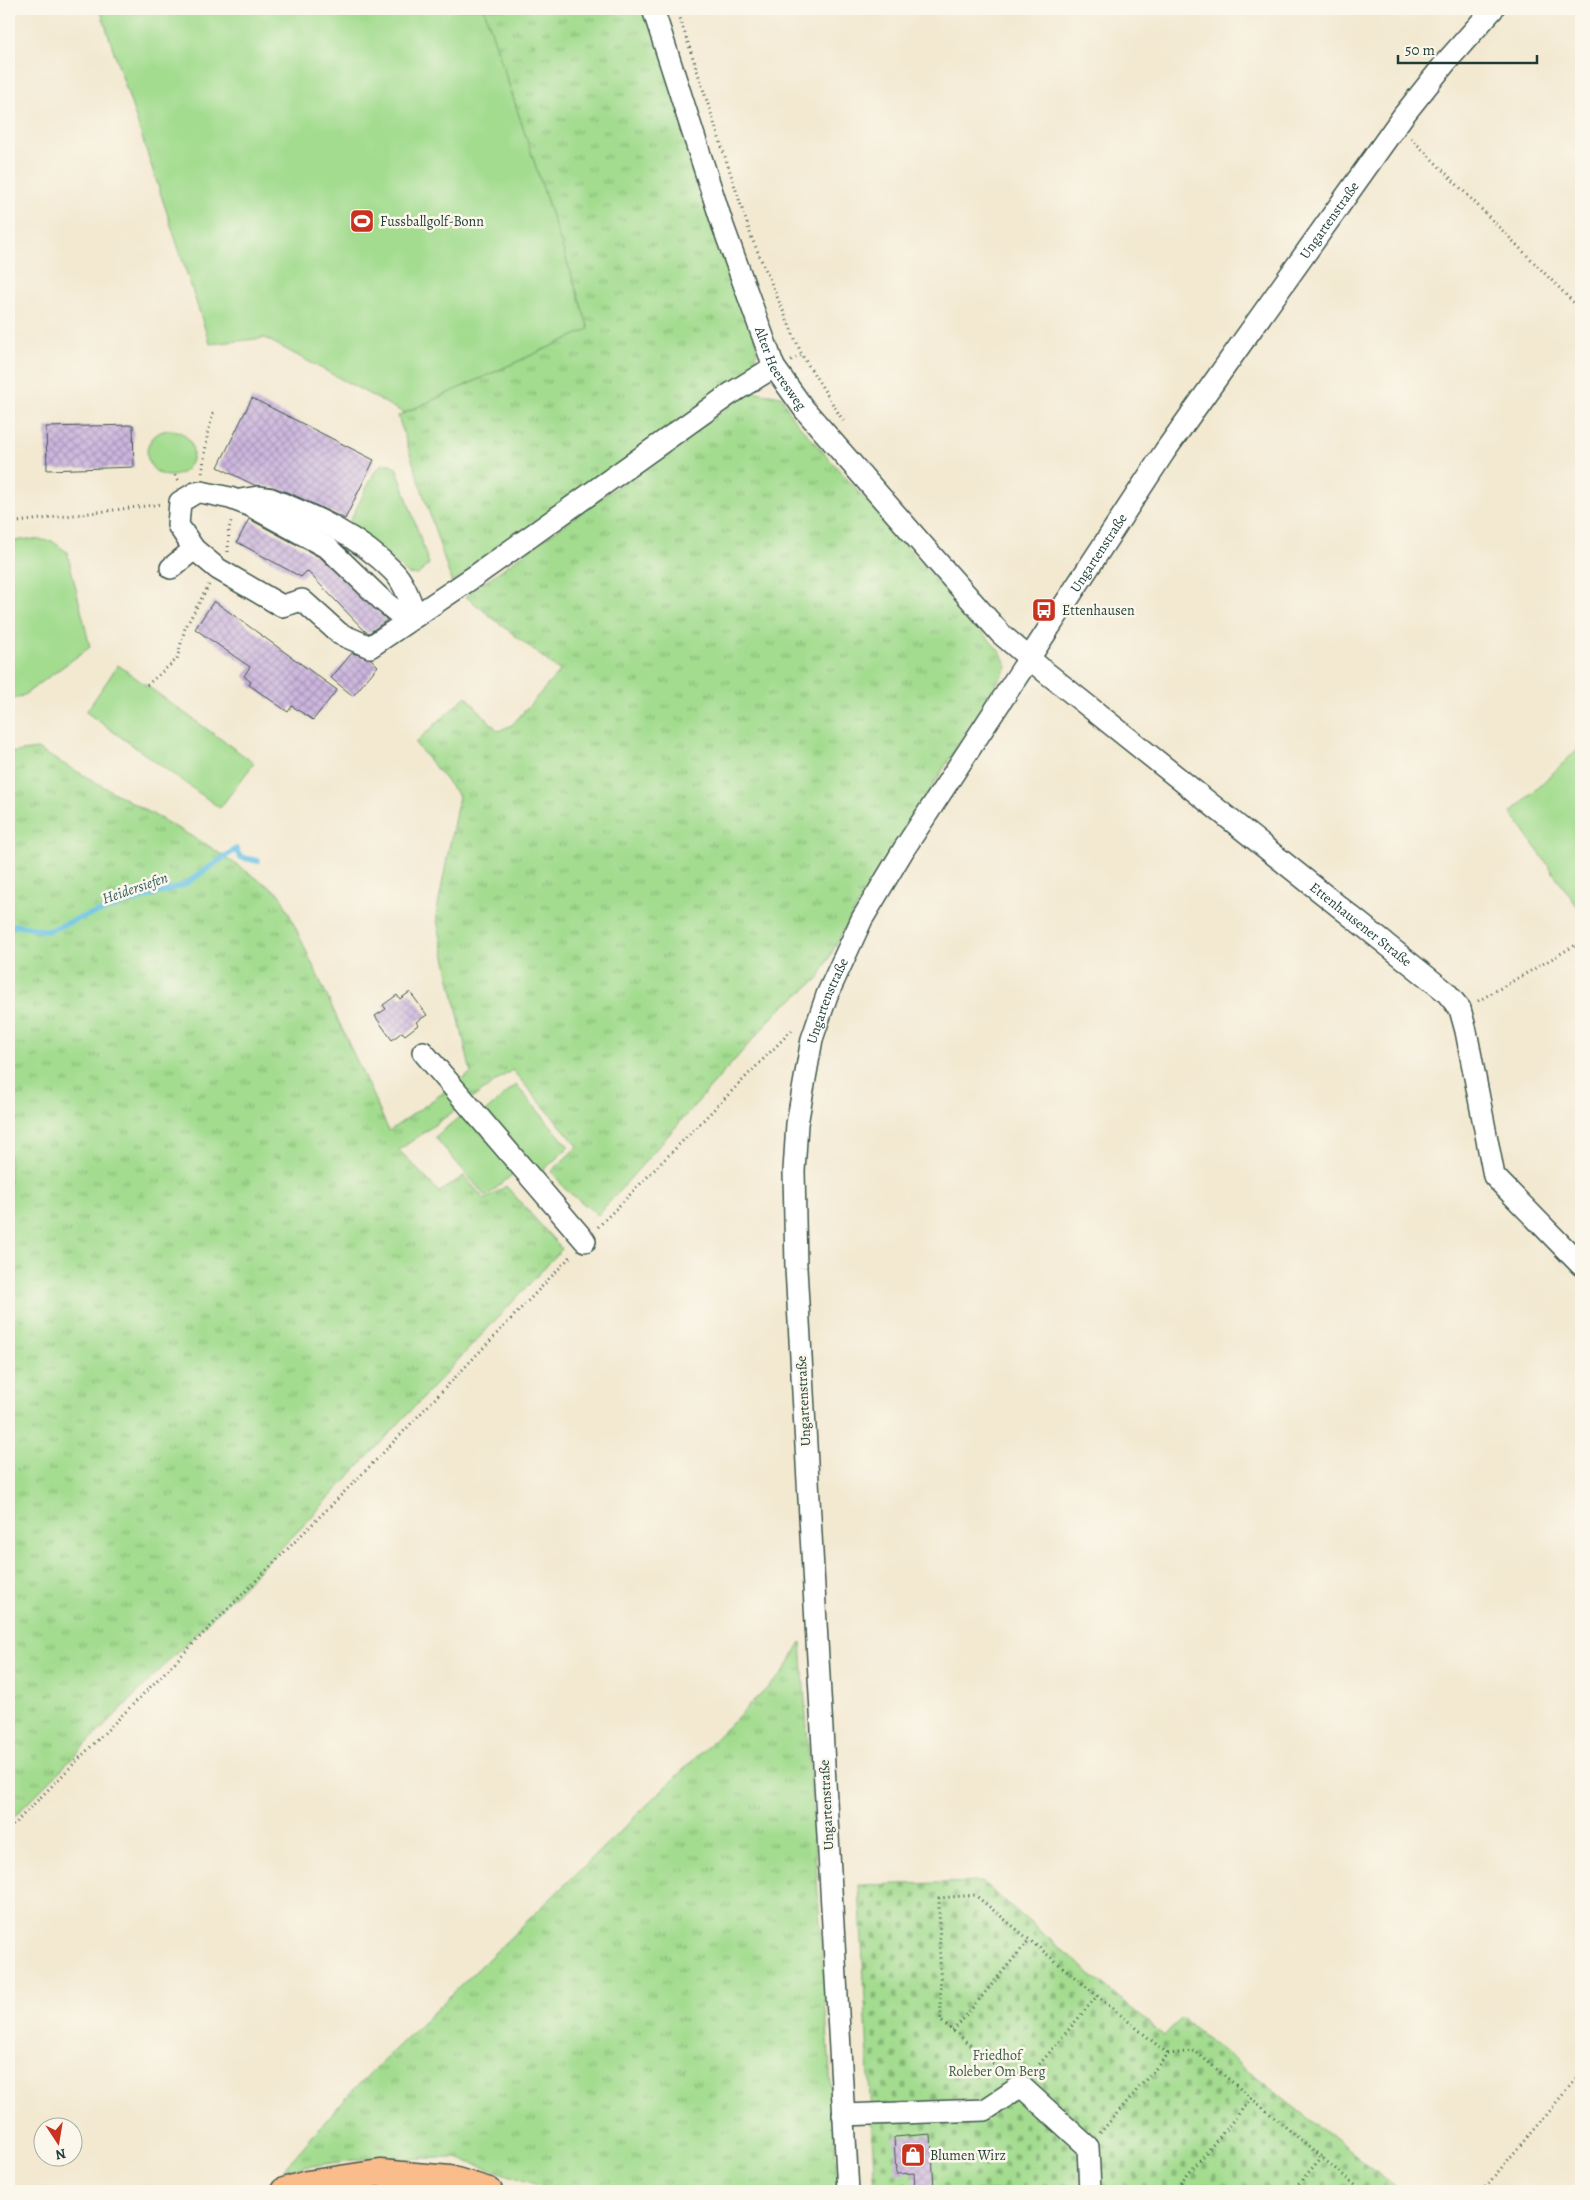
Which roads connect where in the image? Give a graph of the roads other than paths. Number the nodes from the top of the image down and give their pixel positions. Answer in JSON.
{"nodes":[{"id":1,"x":653,"y":9,"type":"edge"},
{"id":2,"x":1493,"y":9,"type":"edge"},
{"id":3,"x":774,"y":368,"type":"junction"},
{"id":4,"x":238,"y":500,"type":"junction"},
{"id":5,"x":194,"y":549,"type":"junction"},
{"id":6,"x":171,"y":568,"type":"dead end"},
{"id":7,"x":412,"y":618,"type":"junction"},
{"id":8,"x":1028,"y":658,"type":"junction"},
{"id":9,"x":422,"y":1052,"type":"dead end"},
{"id":10,"x":585,"y":1241,"type":"road end"},
{"id":11,"x":1581,"y":1265,"type":"edge"},
{"id":12,"x":843,"y":2115,"type":"junction"},
{"id":13,"x":284,"y":2191,"type":"edge"},
{"id":14,"x":489,"y":2191,"type":"edge"},
{"id":15,"x":848,"y":2191,"type":"edge"},
{"id":16,"x":1090,"y":2191,"type":"edge"}],
"edges":[{"from":1,"to":3,"type":"street","name":"Alter Heeresweg"},
{"from":2,"to":8,"type":"street","name":"Ungartenstraße"},
{"from":3,"to":7,"type":"street"},
{"from":3,"to":8,"type":"street","name":"Alter Heeresweg"},
{"from":4,"to":5,"type":"street"},
{"from":4,"to":7,"type":"street"},
{"from":4,"to":7,"type":"street"},
{"from":5,"to":6,"type":"street"},
{"from":5,"to":7,"type":"street"},
{"from":8,"to":11,"type":"street","name":"Ettenhausener Straße"},
{"from":8,"to":12,"type":"street","name":"Ungartenstraße"},
{"from":9,"to":10,"type":"street"},
{"from":12,"to":15,"type":"street","name":"Ungartenstraße"},
{"from":12,"to":16,"type":"street"},
{"from":13,"to":14,"type":"main road"}]}
